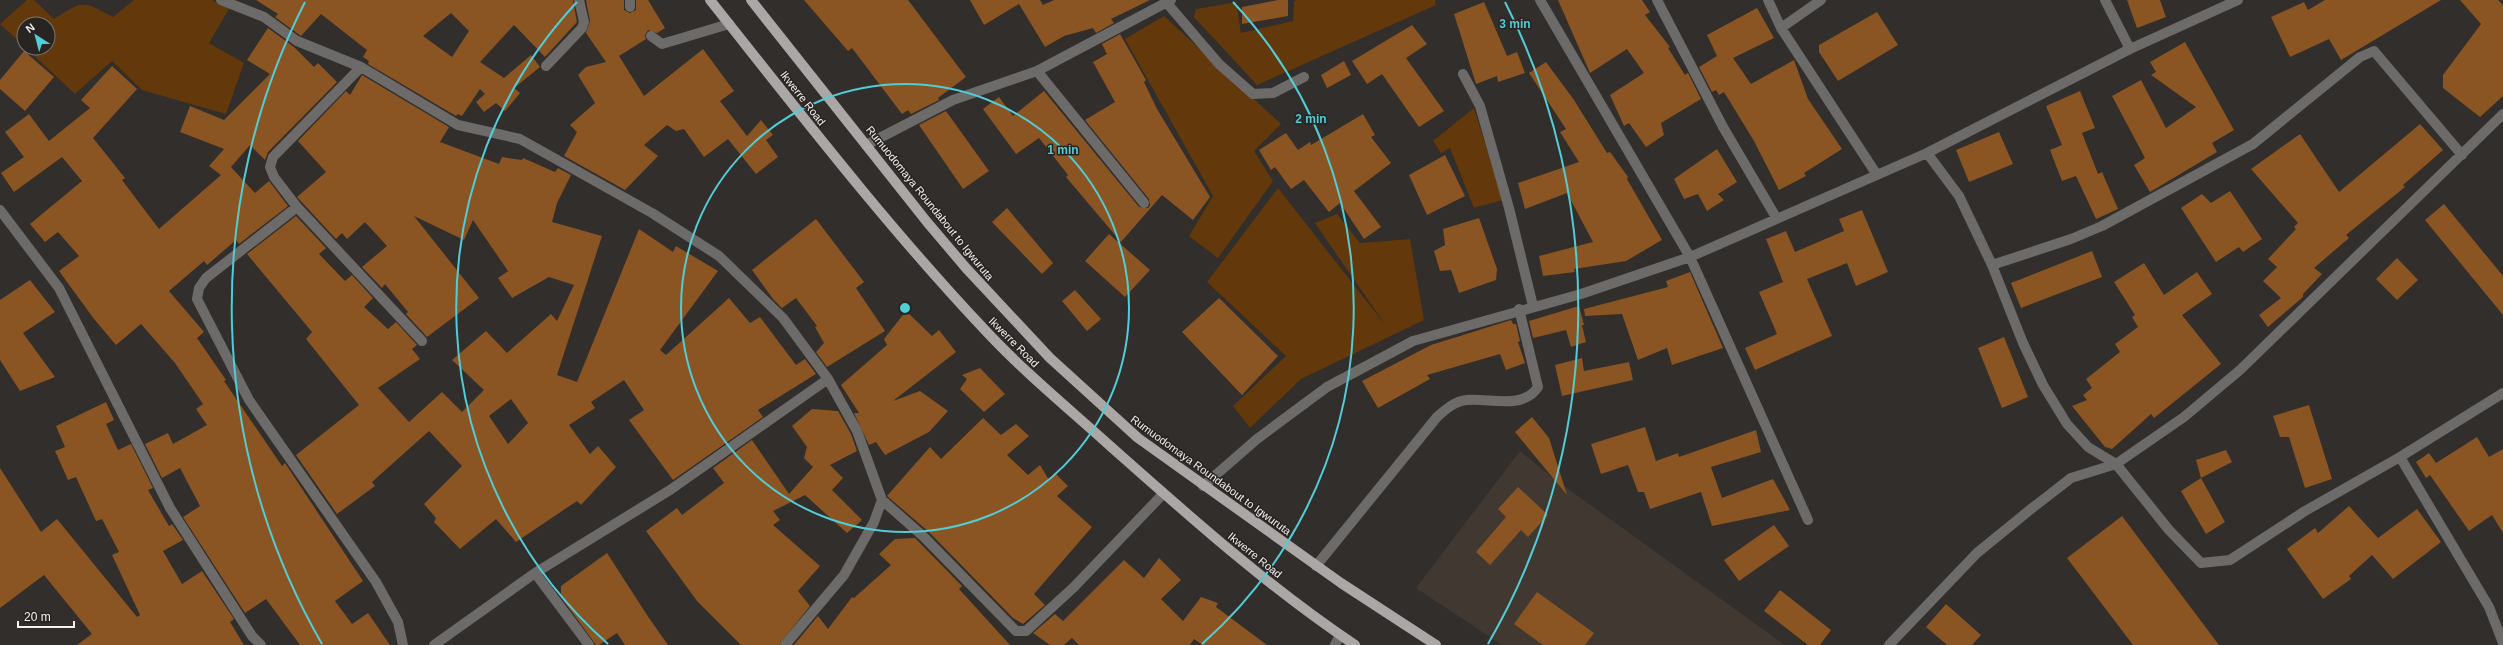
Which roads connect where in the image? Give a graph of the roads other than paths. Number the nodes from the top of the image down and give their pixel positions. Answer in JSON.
{"nodes":[{"id":1,"x":221,"y":0,"type":"edge"},
{"id":2,"x":579,"y":0,"type":"edge"},
{"id":3,"x":710,"y":0,"type":"edge"},
{"id":4,"x":751,"y":0,"type":"edge"},
{"id":5,"x":1540,"y":0,"type":"edge"},
{"id":6,"x":1657,"y":0,"type":"edge"},
{"id":7,"x":1768,"y":0,"type":"edge"},
{"id":8,"x":1822,"y":0,"type":"edge"},
{"id":9,"x":2105,"y":0,"type":"edge"},
{"id":10,"x":2238,"y":0,"type":"edge"},
{"id":11,"x":1169,"y":1,"type":"edge"},
{"id":12,"x":729,"y":24,"type":"junction"},
{"id":13,"x":1781,"y":28,"type":"junction"},
{"id":14,"x":651,"y":36,"type":"dead end"},
{"id":15,"x":2130,"y":49,"type":"junction"},
{"id":16,"x":546,"y":66,"type":"dead end"},
{"id":17,"x":361,"y":67,"type":"junction"},
{"id":18,"x":1037,"y":71,"type":"junction"},
{"id":19,"x":1463,"y":74,"type":"dead end"},
{"id":20,"x":1304,"y":76,"type":"dead end"},
{"id":21,"x":2503,"y":114,"type":"edge"},
{"id":22,"x":866,"y":145,"type":"junction"},
{"id":23,"x":1928,"y":154,"type":"junction"},
{"id":24,"x":2462,"y":155,"type":"junction"},
{"id":25,"x":1877,"y":176,"type":"junction"},
{"id":26,"x":1144,"y":203,"type":"dead end"},
{"id":27,"x":297,"y":207,"type":"junction"},
{"id":28,"x":0,"y":210,"type":"edge"},
{"id":29,"x":1777,"y":219,"type":"junction"},
{"id":30,"x":1690,"y":257,"type":"junction"},
{"id":31,"x":1992,"y":265,"type":"junction"},
{"id":32,"x":1533,"y":306,"type":"junction"},
{"id":33,"x":1519,"y":309,"type":"junction"},
{"id":34,"x":422,"y":341,"type":"dead end"},
{"id":35,"x":828,"y":379,"type":"junction"},
{"id":36,"x":2503,"y":393,"type":"edge"},
{"id":37,"x":2400,"y":457,"type":"junction"},
{"id":38,"x":2116,"y":464,"type":"junction"},
{"id":39,"x":1203,"y":486,"type":"junction"},
{"id":40,"x":1163,"y":494,"type":"junction"},
{"id":41,"x":882,"y":500,"type":"junction"},
{"id":42,"x":1808,"y":520,"type":"dead end"},
{"id":43,"x":1316,"y":566,"type":"junction"},
{"id":44,"x":535,"y":573,"type":"junction"},
{"id":45,"x":1340,"y":635,"type":"junction"},
{"id":46,"x":1419,"y":640,"type":"edge"},
{"id":47,"x":2503,"y":643,"type":"edge"},
{"id":48,"x":261,"y":645,"type":"edge"},
{"id":49,"x":403,"y":645,"type":"edge"},
{"id":50,"x":434,"y":645,"type":"edge"},
{"id":51,"x":589,"y":645,"type":"edge"},
{"id":52,"x":785,"y":645,"type":"edge"},
{"id":53,"x":1334,"y":645,"type":"edge"},
{"id":54,"x":1355,"y":645,"type":"edge"},
{"id":55,"x":1436,"y":645,"type":"edge"},
{"id":56,"x":1889,"y":645,"type":"edge"}],
"edges":[{"from":1,"to":17,"type":"street"},
{"from":2,"to":16,"type":"street"},
{"from":3,"to":12,"type":"main road","name":"Ikwerre Road"},
{"from":4,"to":22,"type":"main road","name":"Rumuodomaya Roundabout to Igwuruta"},
{"from":5,"to":30,"type":"street"},
{"from":6,"to":29,"type":"street"},
{"from":7,"to":13,"type":"street"},
{"from":8,"to":13,"type":"street"},
{"from":9,"to":15,"type":"street"},
{"from":10,"to":15,"type":"street"},
{"from":11,"to":18,"type":"street"},
{"from":11,"to":20,"type":"street"},
{"from":12,"to":14,"type":"street"},
{"from":12,"to":40,"type":"main road","name":"Ikwerre Road"},
{"from":13,"to":25,"type":"street"},
{"from":15,"to":23,"type":"street"},
{"from":17,"to":27,"type":"street"},
{"from":17,"to":35,"type":"street"},
{"from":18,"to":22,"type":"street"},
{"from":18,"to":26,"type":"street"},
{"from":19,"to":32,"type":"street"},
{"from":21,"to":24,"type":"street"},
{"from":22,"to":39,"type":"main road","name":"Rumuodomaya Roundabout to Igwuruta"},
{"from":23,"to":25,"type":"street"},
{"from":23,"to":31,"type":"street"},
{"from":24,"to":31,"type":"street"},
{"from":24,"to":38,"type":"street"},
{"from":25,"to":29,"type":"street"},
{"from":27,"to":34,"type":"street"},
{"from":27,"to":49,"type":"street"},
{"from":28,"to":48,"type":"street"},
{"from":29,"to":30,"type":"street"},
{"from":30,"to":32,"type":"street"},
{"from":30,"to":42,"type":"street"},
{"from":31,"to":38,"type":"street"},
{"from":32,"to":33,"type":"street"},
{"from":33,"to":39,"type":"street"},
{"from":33,"to":43,"type":"street"},
{"from":35,"to":41,"type":"street"},
{"from":35,"to":44,"type":"street"},
{"from":36,"to":37,"type":"street"},
{"from":37,"to":38,"type":"street"},
{"from":37,"to":47,"type":"street"},
{"from":38,"to":56,"type":"street"},
{"from":39,"to":43,"type":"main road","name":"Rumuodomaya Roundabout to Igwuruta"},
{"from":40,"to":41,"type":"street"},
{"from":40,"to":45,"type":"main road","name":"Ikwerre Road"},
{"from":41,"to":52,"type":"street"},
{"from":43,"to":46,"type":"main road","name":"Rumuodomaya Roundabout to Igwuruta"},
{"from":44,"to":50,"type":"street"},
{"from":44,"to":51,"type":"street"},
{"from":45,"to":53,"type":"street"},
{"from":45,"to":54,"type":"main road","name":"Ikwerre Road"},
{"from":46,"to":55,"type":"main road","name":"Rumuodomaya Roundabout to Igwuruta"}]}
